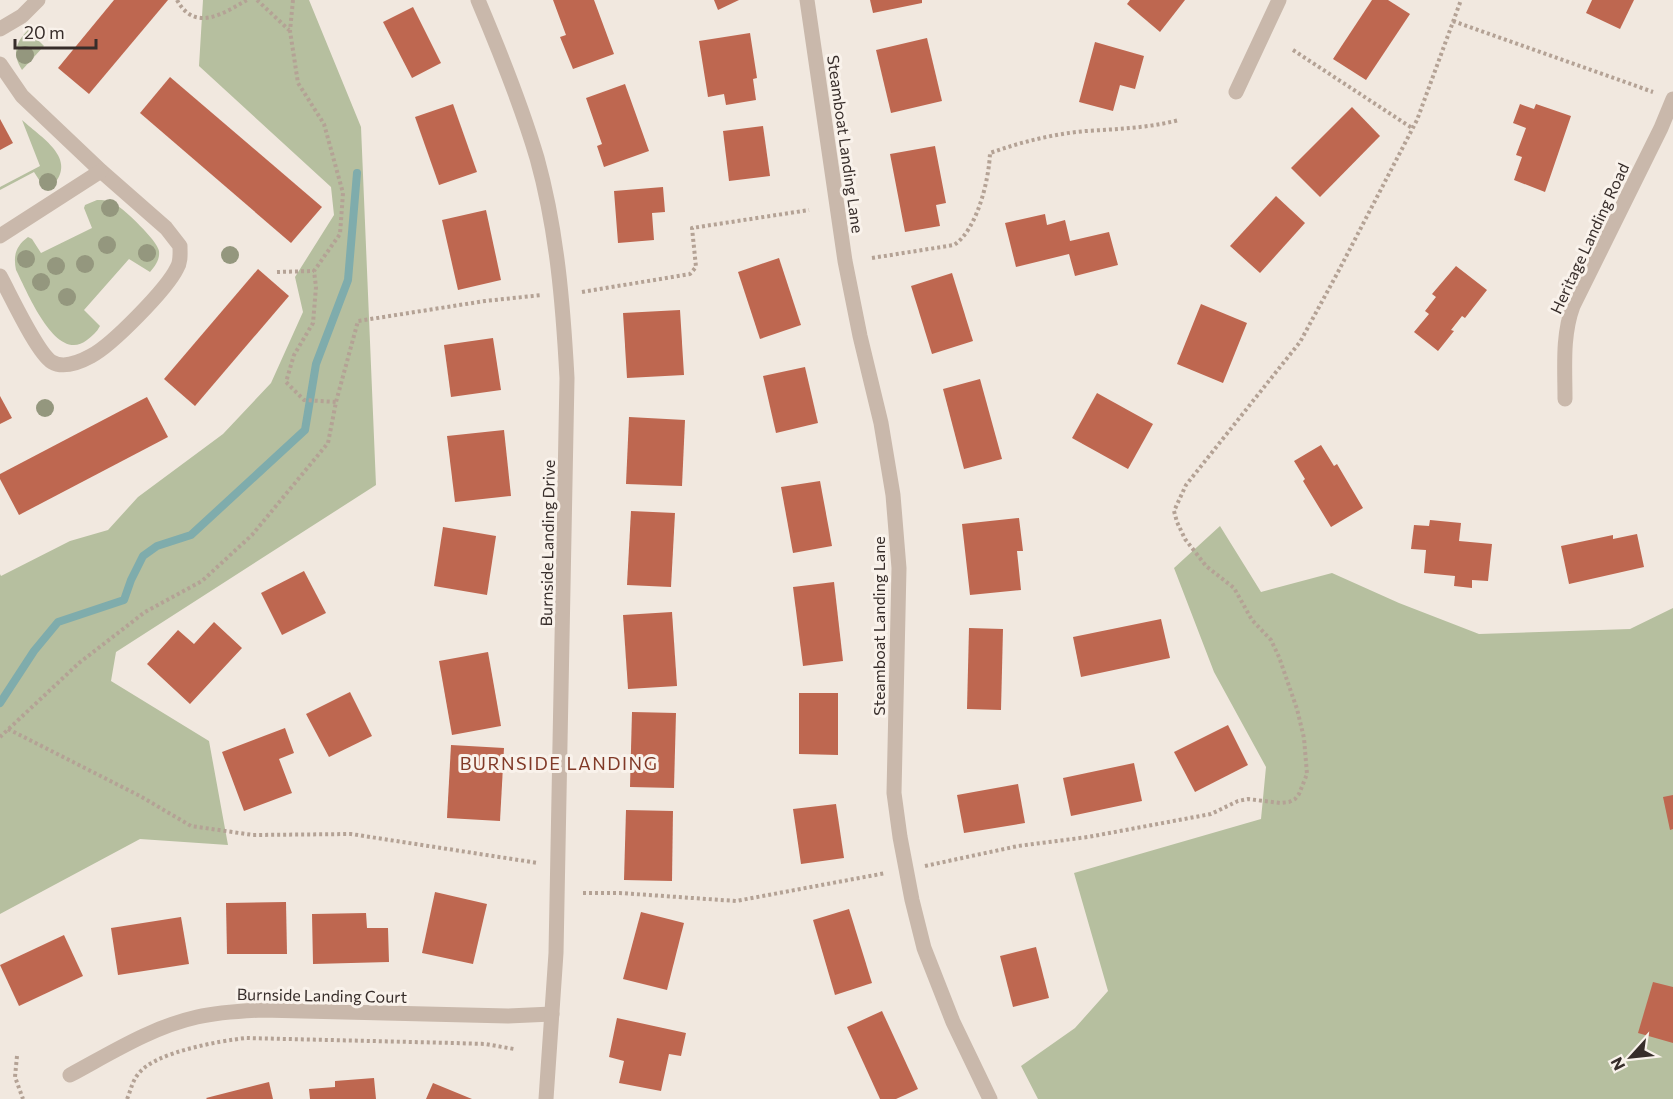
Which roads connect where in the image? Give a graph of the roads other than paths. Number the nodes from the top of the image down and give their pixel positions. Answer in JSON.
{"nodes":[{"id":1,"x":38,"y":0,"type":"edge"},
{"id":2,"x":478,"y":0,"type":"edge"},
{"id":3,"x":807,"y":0,"type":"edge"},
{"id":4,"x":1279,"y":0,"type":"edge"},
{"id":5,"x":0,"y":29,"type":"edge"},
{"id":6,"x":0,"y":64,"type":"edge"},
{"id":7,"x":1236,"y":92,"type":"dead end"},
{"id":8,"x":1673,"y":99,"type":"edge"},
{"id":9,"x":101,"y":171,"type":"junction"},
{"id":10,"x":0,"y":236,"type":"edge"},
{"id":11,"x":0,"y":276,"type":"edge"},
{"id":12,"x":1565,"y":399,"type":"dead end"},
{"id":13,"x":552,"y":1014,"type":"junction"},
{"id":14,"x":70,"y":1075,"type":"dead end"},
{"id":15,"x":546,"y":1099,"type":"edge"},
{"id":16,"x":990,"y":1099,"type":"edge"}],
"edges":[{"from":1,"to":5,"type":"street"},
{"from":2,"to":13,"type":"street","name":"Burnside Landing Drive"},
{"from":3,"to":16,"type":"street","name":"Steamboat Landing Lane"},
{"from":4,"to":7,"type":"street"},
{"from":6,"to":9,"type":"street"},
{"from":8,"to":12,"type":"street","name":"Heritage Landing Road"},
{"from":9,"to":10,"type":"street"},
{"from":9,"to":11,"type":"street"},
{"from":13,"to":14,"type":"street","name":"Burnside Landing Court"},
{"from":13,"to":15,"type":"street","name":"Burnside Landing Drive"}]}
